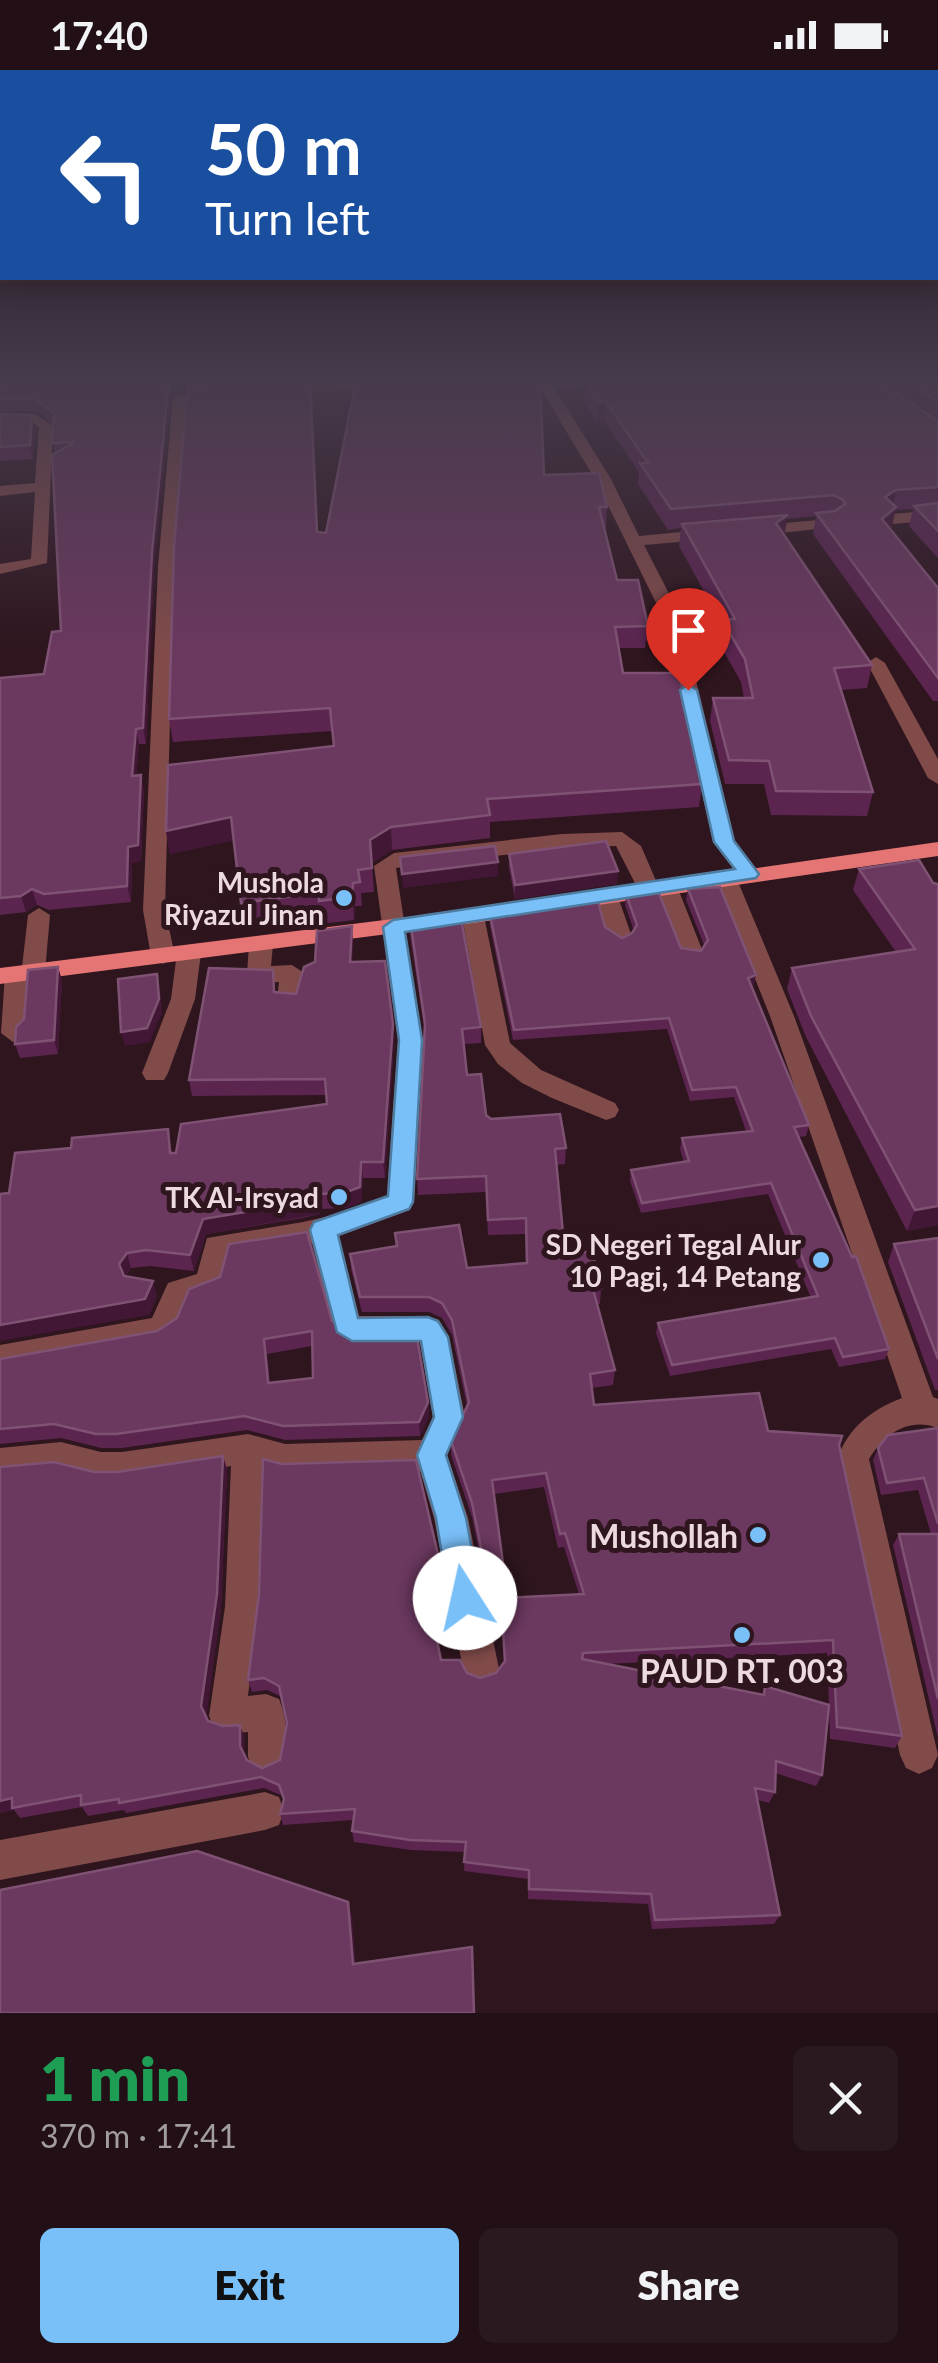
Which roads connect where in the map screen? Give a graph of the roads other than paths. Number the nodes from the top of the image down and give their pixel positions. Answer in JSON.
{"nodes":[{"id":1,"x":44,"y":472,"type":"edge"},
{"id":2,"x":174,"y":472,"type":"edge"},
{"id":3,"x":599,"y":472,"type":"edge"},
{"id":4,"x":44,"y":487,"type":"junction"},
{"id":5,"x":0,"y":491,"type":"edge"},
{"id":6,"x":938,"y":514,"type":"edge"},
{"id":7,"x":892,"y":518,"type":"edge"},
{"id":8,"x":829,"y":524,"type":"edge"},
{"id":9,"x":634,"y":541,"type":"junction"},
{"id":10,"x":0,"y":569,"type":"edge"},
{"id":11,"x":876,"y":662,"type":"edge"},
{"id":12,"x":938,"y":729,"type":"edge"},
{"id":13,"x":910,"y":730,"type":"junction"},
{"id":14,"x":938,"y":778,"type":"edge"},
{"id":15,"x":938,"y":849,"type":"edge"},
{"id":16,"x":911,"y":852,"type":"junction"},
{"id":17,"x":924,"y":874,"type":"edge"},
{"id":18,"x":737,"y":875,"type":"junction"},
{"id":19,"x":657,"y":887,"type":"junction"},
{"id":20,"x":606,"y":894,"type":"junction"},
{"id":21,"x":39,"y":915,"type":"dead end"},
{"id":22,"x":473,"y":916,"type":"junction"},
{"id":23,"x":393,"y":927,"type":"junction"},
{"id":24,"x":620,"y":938,"type":"edge"},
{"id":25,"x":260,"y":944,"type":"junction"},
{"id":26,"x":691,"y":952,"type":"edge"},
{"id":27,"x":189,"y":953,"type":"junction"},
{"id":28,"x":163,"y":956,"type":"junction"},
{"id":29,"x":17,"y":974,"type":"edge"},
{"id":30,"x":289,"y":1000,"type":"edge"},
{"id":31,"x":13,"y":1033,"type":"edge"},
{"id":32,"x":155,"y":1073,"type":"dead end"},
{"id":33,"x":606,"y":1110,"type":"dead end"},
{"id":34,"x":323,"y":1230,"type":"junction"},
{"id":35,"x":0,"y":1358,"type":"edge"},
{"id":36,"x":929,"y":1411,"type":"edge"},
{"id":37,"x":248,"y":1449,"type":"junction"},
{"id":38,"x":431,"y":1455,"type":"junction"},
{"id":39,"x":0,"y":1463,"type":"edge"},
{"id":40,"x":481,"y":1669,"type":"dead end"},
{"id":41,"x":918,"y":1756,"type":"dead end"},
{"id":42,"x":267,"y":1757,"type":"dead end"},
{"id":43,"x":266,"y":1811,"type":"dead end"},
{"id":44,"x":0,"y":1860,"type":"edge"}],
"edges":[{"from":1,"to":4,"type":"street"},
{"from":2,"to":28,"type":"street"},
{"from":3,"to":9,"type":"street"},
{"from":4,"to":5,"type":"street"},
{"from":4,"to":10,"type":"street"},
{"from":6,"to":7,"type":"street"},
{"from":8,"to":9,"type":"street"},
{"from":9,"to":18,"type":"street"},
{"from":11,"to":13,"type":"street"},
{"from":12,"to":13,"type":"street"},
{"from":13,"to":14,"type":"street"},
{"from":15,"to":16,"type":"main road"},
{"from":16,"to":17,"type":"street"},
{"from":16,"to":18,"type":"main road"},
{"from":18,"to":19,"type":"main road"},
{"from":18,"to":36,"type":"street"},
{"from":19,"to":20,"type":"main road"},
{"from":19,"to":23,"type":"street"},
{"from":19,"to":26,"type":"street"},
{"from":20,"to":22,"type":"main road"},
{"from":20,"to":24,"type":"street"},
{"from":21,"to":29,"type":"street"},
{"from":22,"to":23,"type":"main road"},
{"from":22,"to":33,"type":"street"},
{"from":23,"to":25,"type":"main road"},
{"from":23,"to":34,"type":"street"},
{"from":25,"to":27,"type":"main road"},
{"from":25,"to":30,"type":"street"},
{"from":27,"to":28,"type":"main road"},
{"from":27,"to":32,"type":"street"},
{"from":28,"to":29,"type":"main road"},
{"from":29,"to":31,"type":"street"},
{"from":34,"to":35,"type":"street"},
{"from":34,"to":38,"type":"street"},
{"from":36,"to":41,"type":"street"},
{"from":37,"to":38,"type":"street"},
{"from":37,"to":39,"type":"street"},
{"from":37,"to":42,"type":"street"},
{"from":38,"to":40,"type":"street"},
{"from":43,"to":44,"type":"street"}]}
